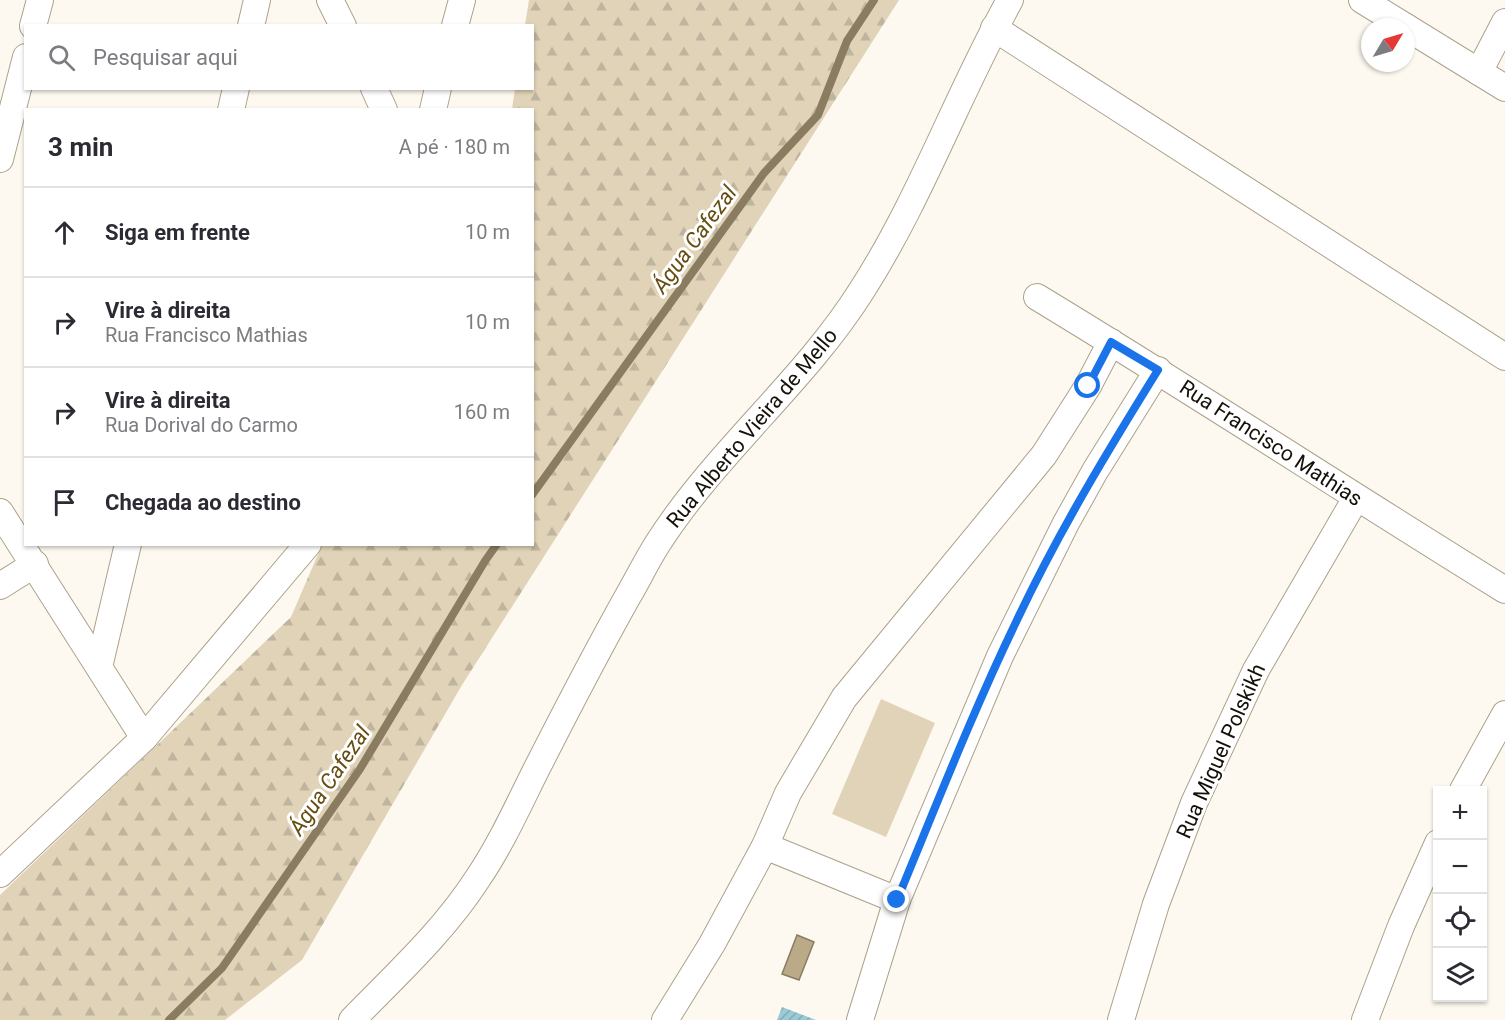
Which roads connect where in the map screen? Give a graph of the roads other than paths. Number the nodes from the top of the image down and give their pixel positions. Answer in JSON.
{"nodes":[{"id":1,"x":40,"y":0,"type":"edge"},
{"id":2,"x":257,"y":0,"type":"edge"},
{"id":3,"x":330,"y":0,"type":"edge"},
{"id":4,"x":462,"y":0,"type":"edge"},
{"id":5,"x":1010,"y":0,"type":"edge"},
{"id":6,"x":1362,"y":0,"type":"edge"},
{"id":7,"x":1391,"y":18,"type":"edge"},
{"id":8,"x":1505,"y":22,"type":"edge"},
{"id":9,"x":34,"y":24,"type":"edge"},
{"id":10,"x":251,"y":24,"type":"edge"},
{"id":11,"x":342,"y":24,"type":"edge"},
{"id":12,"x":456,"y":24,"type":"edge"},
{"id":13,"x":994,"y":28,"type":"junction"},
{"id":14,"x":1415,"y":33,"type":"edge"},
{"id":15,"x":24,"y":65,"type":"edge"},
{"id":16,"x":1479,"y":72,"type":"junction"},
{"id":17,"x":1505,"y":88,"type":"edge"},
{"id":18,"x":236,"y":90,"type":"edge"},
{"id":19,"x":375,"y":90,"type":"edge"},
{"id":20,"x":438,"y":90,"type":"edge"},
{"id":21,"x":231,"y":108,"type":"edge"},
{"id":22,"x":383,"y":108,"type":"edge"},
{"id":23,"x":433,"y":108,"type":"edge"},
{"id":24,"x":0,"y":159,"type":"edge"},
{"id":25,"x":1037,"y":297,"type":"dead end"},
{"id":26,"x":1111,"y":342,"type":"junction"},
{"id":27,"x":1505,"y":357,"type":"edge"},
{"id":28,"x":1158,"y":370,"type":"junction"},
{"id":29,"x":1356,"y":498,"type":"junction"},
{"id":30,"x":0,"y":512,"type":"edge"},
{"id":31,"x":128,"y":546,"type":"edge"},
{"id":32,"x":306,"y":546,"type":"edge"},
{"id":33,"x":34,"y":564,"type":"junction"},
{"id":34,"x":0,"y":586,"type":"edge"},
{"id":35,"x":1505,"y":590,"type":"edge"},
{"id":36,"x":99,"y":667,"type":"junction"},
{"id":37,"x":1505,"y":714,"type":"edge"},
{"id":38,"x":144,"y":738,"type":"junction"},
{"id":39,"x":1465,"y":786,"type":"edge"},
{"id":40,"x":765,"y":846,"type":"junction"},
{"id":41,"x":1433,"y":852,"type":"edge"},
{"id":42,"x":0,"y":874,"type":"edge"},
{"id":43,"x":897,"y":900,"type":"junction"},
{"id":44,"x":352,"y":1020,"type":"edge"},
{"id":45,"x":665,"y":1020,"type":"edge"},
{"id":46,"x":860,"y":1020,"type":"edge"},
{"id":47,"x":1121,"y":1020,"type":"edge"},
{"id":48,"x":1365,"y":1020,"type":"edge"}],
"edges":[{"from":1,"to":9,"type":"street"},
{"from":2,"to":10,"type":"street"},
{"from":3,"to":11,"type":"street"},
{"from":4,"to":12,"type":"street"},
{"from":5,"to":13,"type":"street","name":"Rua Alberto Vieira de Mello"},
{"from":6,"to":7,"type":"street"},
{"from":8,"to":16,"type":"street"},
{"from":13,"to":27,"type":"street"},
{"from":13,"to":44,"type":"street","name":"Rua Alberto Vieira de Mello"},
{"from":14,"to":16,"type":"street"},
{"from":15,"to":24,"type":"street"},
{"from":16,"to":17,"type":"street"},
{"from":18,"to":21,"type":"street"},
{"from":19,"to":22,"type":"street"},
{"from":20,"to":23,"type":"street"},
{"from":25,"to":26,"type":"street","name":"Rua Francisco Mathias"},
{"from":26,"to":28,"type":"street","name":"Rua Francisco Mathias"},
{"from":26,"to":40,"type":"street"},
{"from":28,"to":29,"type":"street","name":"Rua Francisco Mathias"},
{"from":28,"to":43,"type":"street"},
{"from":29,"to":35,"type":"street","name":"Rua Francisco Mathias"},
{"from":29,"to":47,"type":"street","name":"Rua Miguel Polskikh"},
{"from":30,"to":33,"type":"street"},
{"from":31,"to":36,"type":"street"},
{"from":32,"to":38,"type":"street"},
{"from":33,"to":34,"type":"street"},
{"from":33,"to":36,"type":"street"},
{"from":36,"to":38,"type":"street"},
{"from":37,"to":39,"type":"street"},
{"from":38,"to":42,"type":"street"},
{"from":40,"to":43,"type":"street"},
{"from":40,"to":45,"type":"street"},
{"from":41,"to":48,"type":"street"},
{"from":43,"to":46,"type":"street"}]}
